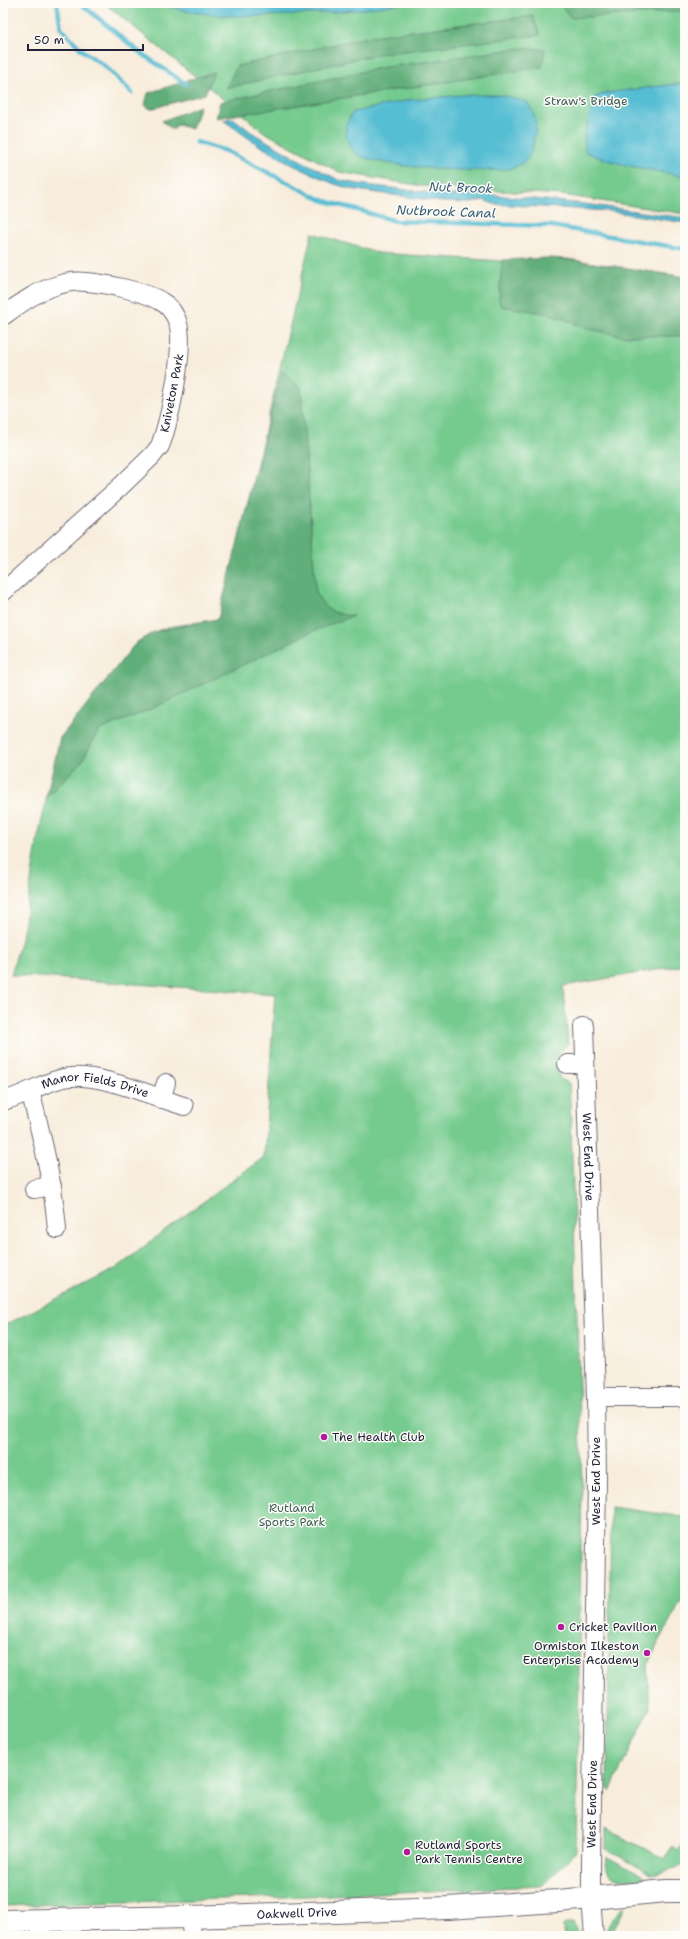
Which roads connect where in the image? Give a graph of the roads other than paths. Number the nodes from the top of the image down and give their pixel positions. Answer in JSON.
{"nodes":[{"id":1,"x":3,"y":316,"type":"edge"},
{"id":2,"x":3,"y":592,"type":"edge"},
{"id":3,"x":584,"y":1025,"type":"dead end"},
{"id":4,"x":567,"y":1064,"type":"dead end"},
{"id":5,"x":585,"y":1064,"type":"junction"},
{"id":6,"x":30,"y":1091,"type":"junction"},
{"id":7,"x":3,"y":1101,"type":"edge"},
{"id":8,"x":184,"y":1106,"type":"dead end"},
{"id":9,"x":52,"y":1186,"type":"junction"},
{"id":10,"x":34,"y":1189,"type":"dead end"},
{"id":11,"x":57,"y":1229,"type":"dead end"},
{"id":12,"x":596,"y":1397,"type":"junction"},
{"id":13,"x":685,"y":1397,"type":"edge"},
{"id":14,"x":685,"y":1891,"type":"edge"},
{"id":15,"x":591,"y":1898,"type":"junction"},
{"id":16,"x":3,"y":1921,"type":"edge"},
{"id":17,"x":191,"y":1926,"type":"edge"},
{"id":18,"x":41,"y":1928,"type":"edge"},
{"id":19,"x":594,"y":1936,"type":"edge"}],
"edges":[{"from":1,"to":2,"type":"street","name":"Kniveton Park"},
{"from":3,"to":5,"type":"street","name":"West End Drive"},
{"from":4,"to":5,"type":"street"},
{"from":5,"to":12,"type":"street","name":"West End Drive"},
{"from":6,"to":7,"type":"street","name":"Manor Fields Drive"},
{"from":6,"to":8,"type":"street","name":"Manor Fields Drive"},
{"from":6,"to":9,"type":"street","name":"Manor Fields Drive"},
{"from":9,"to":10,"type":"street"},
{"from":9,"to":11,"type":"street","name":"Manor Fields Drive"},
{"from":12,"to":13,"type":"street"},
{"from":12,"to":15,"type":"street","name":"West End Drive"},
{"from":14,"to":15,"type":"main road","name":"Oakwell Drive"},
{"from":15,"to":17,"type":"main road","name":"Oakwell Drive"},
{"from":15,"to":19,"type":"street","name":"West End Drive"},
{"from":16,"to":18,"type":"main road","name":"Oakwell Drive"},
{"from":17,"to":18,"type":"main road","name":"Oakwell Drive"}]}
